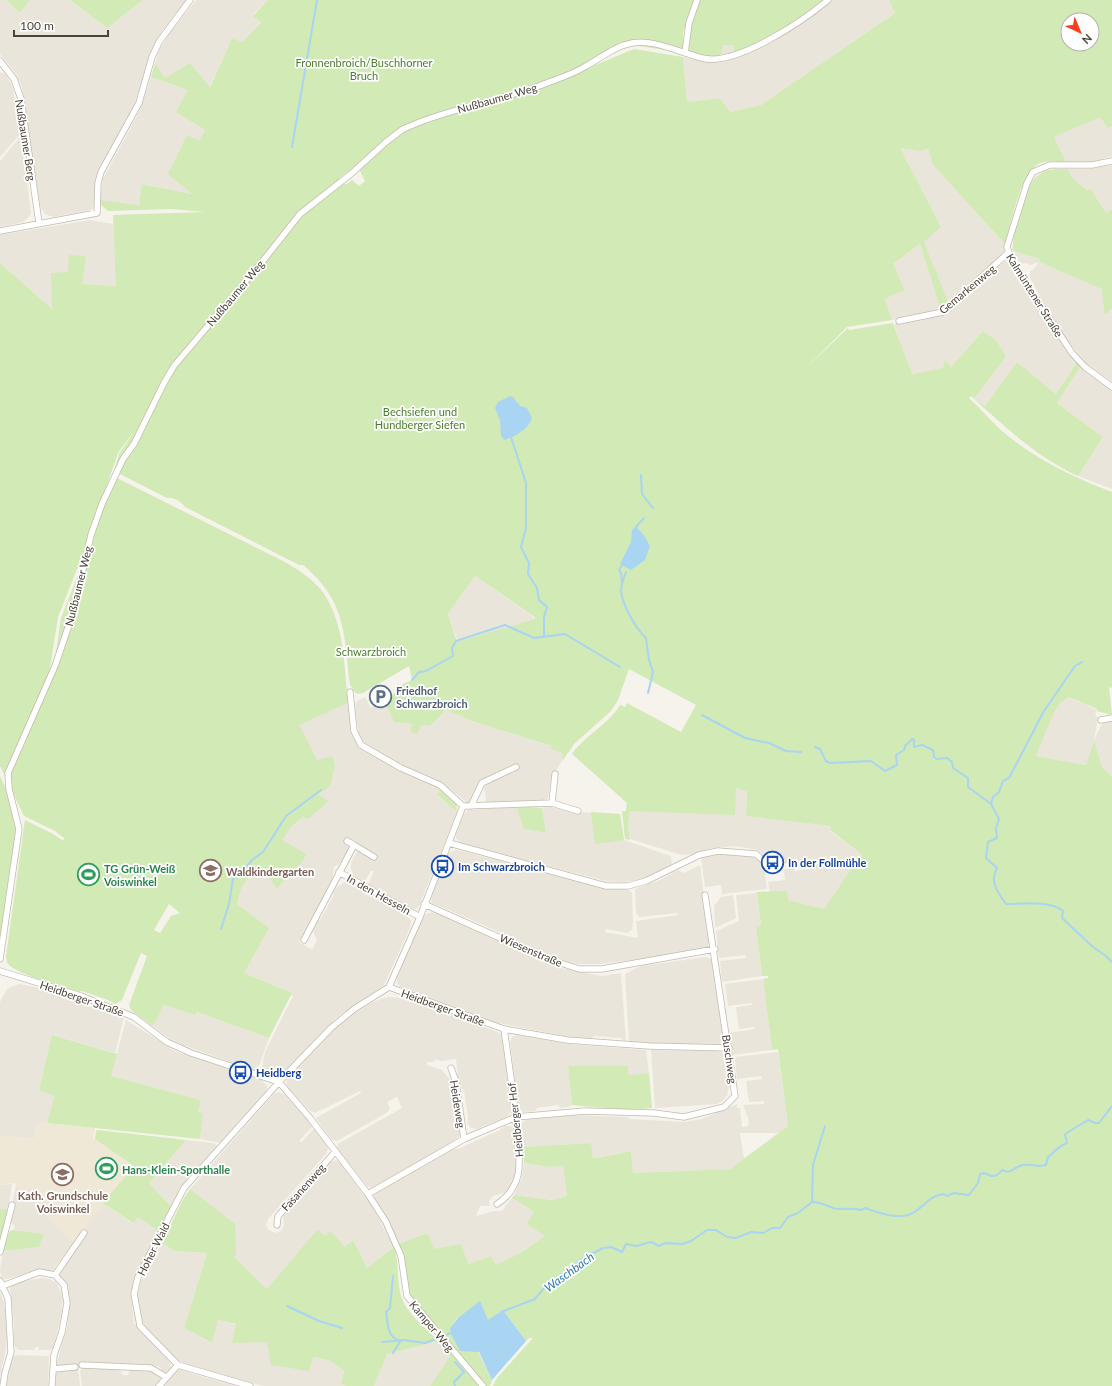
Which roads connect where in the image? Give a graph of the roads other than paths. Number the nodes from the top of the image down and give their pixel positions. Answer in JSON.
{"nodes":[{"id":1,"x":190,"y":0,"type":"edge"},
{"id":2,"x":697,"y":0,"type":"edge"},
{"id":3,"x":828,"y":0,"type":"edge"},
{"id":4,"x":685,"y":53,"type":"junction"},
{"id":5,"x":0,"y":62,"type":"edge"},
{"id":6,"x":1112,"y":161,"type":"edge"},
{"id":7,"x":39,"y":223,"type":"junction"},
{"id":8,"x":0,"y":231,"type":"edge"},
{"id":9,"x":1008,"y":254,"type":"junction"},
{"id":10,"x":899,"y":321,"type":"dead end"},
{"id":11,"x":1112,"y":386,"type":"edge"},
{"id":12,"x":350,"y":692,"type":"dead end"},
{"id":13,"x":1112,"y":718,"type":"edge"},
{"id":14,"x":1101,"y":720,"type":"dead end"},
{"id":15,"x":516,"y":767,"type":"dead end"},
{"id":16,"x":555,"y":774,"type":"dead end"},
{"id":17,"x":552,"y":803,"type":"junction"},
{"id":18,"x":463,"y":806,"type":"junction"},
{"id":19,"x":472,"y":806,"type":"junction"},
{"id":20,"x":578,"y":811,"type":"dead end"},
{"id":21,"x":347,"y":841,"type":"dead end"},
{"id":22,"x":449,"y":843,"type":"junction"},
{"id":23,"x":354,"y":845,"type":"junction"},
{"id":24,"x":374,"y":857,"type":"dead end"},
{"id":25,"x":774,"y":870,"type":"dead end"},
{"id":26,"x":339,"y":872,"type":"junction"},
{"id":27,"x":705,"y":895,"type":"dead end"},
{"id":28,"x":424,"y":904,"type":"junction"},
{"id":29,"x":420,"y":917,"type":"junction"},
{"id":30,"x":304,"y":940,"type":"dead end"},
{"id":31,"x":715,"y":950,"type":"junction"},
{"id":32,"x":0,"y":959,"type":"edge"},
{"id":33,"x":0,"y":971,"type":"edge"},
{"id":34,"x":389,"y":986,"type":"junction"},
{"id":35,"x":504,"y":1029,"type":"junction"},
{"id":36,"x":728,"y":1048,"type":"junction"},
{"id":37,"x":451,"y":1068,"type":"dead end"},
{"id":38,"x":279,"y":1082,"type":"junction"},
{"id":39,"x":516,"y":1117,"type":"junction"},
{"id":40,"x":464,"y":1140,"type":"junction"},
{"id":41,"x":335,"y":1152,"type":"junction"},
{"id":42,"x":368,"y":1194,"type":"junction"},
{"id":43,"x":497,"y":1204,"type":"dead end"},
{"id":44,"x":12,"y":1205,"type":"dead end"},
{"id":45,"x":276,"y":1225,"type":"dead end"},
{"id":46,"x":84,"y":1233,"type":"dead end"},
{"id":47,"x":0,"y":1252,"type":"edge"},
{"id":48,"x":55,"y":1275,"type":"junction"},
{"id":49,"x":1,"y":1285,"type":"edge"},
{"id":50,"x":82,"y":1365,"type":"dead end"},
{"id":51,"x":178,"y":1365,"type":"junction"},
{"id":52,"x":75,"y":1366,"type":"dead end"},
{"id":53,"x":53,"y":1369,"type":"junction"},
{"id":54,"x":166,"y":1377,"type":"junction"},
{"id":55,"x":3,"y":1386,"type":"edge"},
{"id":56,"x":52,"y":1386,"type":"edge"},
{"id":57,"x":160,"y":1386,"type":"edge"},
{"id":58,"x":250,"y":1386,"type":"edge"},
{"id":59,"x":483,"y":1386,"type":"edge"}],
"edges":[{"from":1,"to":7,"type":"street"},
{"from":2,"to":4,"type":"street"},
{"from":3,"to":4,"type":"street","name":"Nußbaumer Weg"},
{"from":4,"to":32,"type":"street","name":"Nußbaumer Weg"},
{"from":5,"to":7,"type":"street","name":"Nußbaumer Berg"},
{"from":6,"to":9,"type":"street","name":"Kalmüntener Straße"},
{"from":7,"to":8,"type":"street"},
{"from":9,"to":10,"type":"street","name":"Gemarkenweg"},
{"from":9,"to":11,"type":"street","name":"Kalmüntener Straße"},
{"from":12,"to":18,"type":"street"},
{"from":13,"to":14,"type":"street"},
{"from":15,"to":19,"type":"street"},
{"from":16,"to":17,"type":"street"},
{"from":17,"to":19,"type":"street"},
{"from":17,"to":20,"type":"street"},
{"from":18,"to":19,"type":"street"},
{"from":18,"to":22,"type":"street"},
{"from":21,"to":23,"type":"street"},
{"from":22,"to":25,"type":"street"},
{"from":22,"to":28,"type":"street"},
{"from":23,"to":24,"type":"street"},
{"from":23,"to":26,"type":"street","name":"In den Hesseln"},
{"from":26,"to":29,"type":"street","name":"In den Hesseln"},
{"from":26,"to":30,"type":"street","name":"In den Hesseln"},
{"from":27,"to":31,"type":"street","name":"Buschweg"},
{"from":28,"to":29,"type":"street"},
{"from":28,"to":31,"type":"street","name":"Wiesenstraße"},
{"from":29,"to":34,"type":"street"},
{"from":31,"to":36,"type":"street","name":"Buschweg"},
{"from":33,"to":38,"type":"street","name":"Heidberger Straße"},
{"from":34,"to":35,"type":"street","name":"Heidberger Straße"},
{"from":34,"to":38,"type":"street","name":"Heidberger Straße"},
{"from":35,"to":36,"type":"street","name":"Heidberger Straße"},
{"from":35,"to":39,"type":"street","name":"Heidberger Hof"},
{"from":36,"to":39,"type":"street","name":"Buschweg"},
{"from":37,"to":40,"type":"street","name":"Heideweg"},
{"from":38,"to":41,"type":"street","name":"Kamper Weg"},
{"from":38,"to":51,"type":"street","name":"Hoher Wald"},
{"from":39,"to":40,"type":"street"},
{"from":39,"to":43,"type":"street","name":"Heidberger Hof"},
{"from":40,"to":42,"type":"street"},
{"from":41,"to":42,"type":"street","name":"Kamper Weg"},
{"from":41,"to":45,"type":"street","name":"Fasanenweg"},
{"from":42,"to":59,"type":"street","name":"Kamper Weg"},
{"from":44,"to":47,"type":"street"},
{"from":46,"to":48,"type":"street"},
{"from":48,"to":49,"type":"street"},
{"from":48,"to":53,"type":"street"},
{"from":49,"to":55,"type":"street"},
{"from":50,"to":54,"type":"street"},
{"from":51,"to":54,"type":"street"},
{"from":51,"to":58,"type":"street","name":"Hoher Wald"},
{"from":52,"to":53,"type":"street"},
{"from":53,"to":56,"type":"street"},
{"from":54,"to":57,"type":"street"}]}
